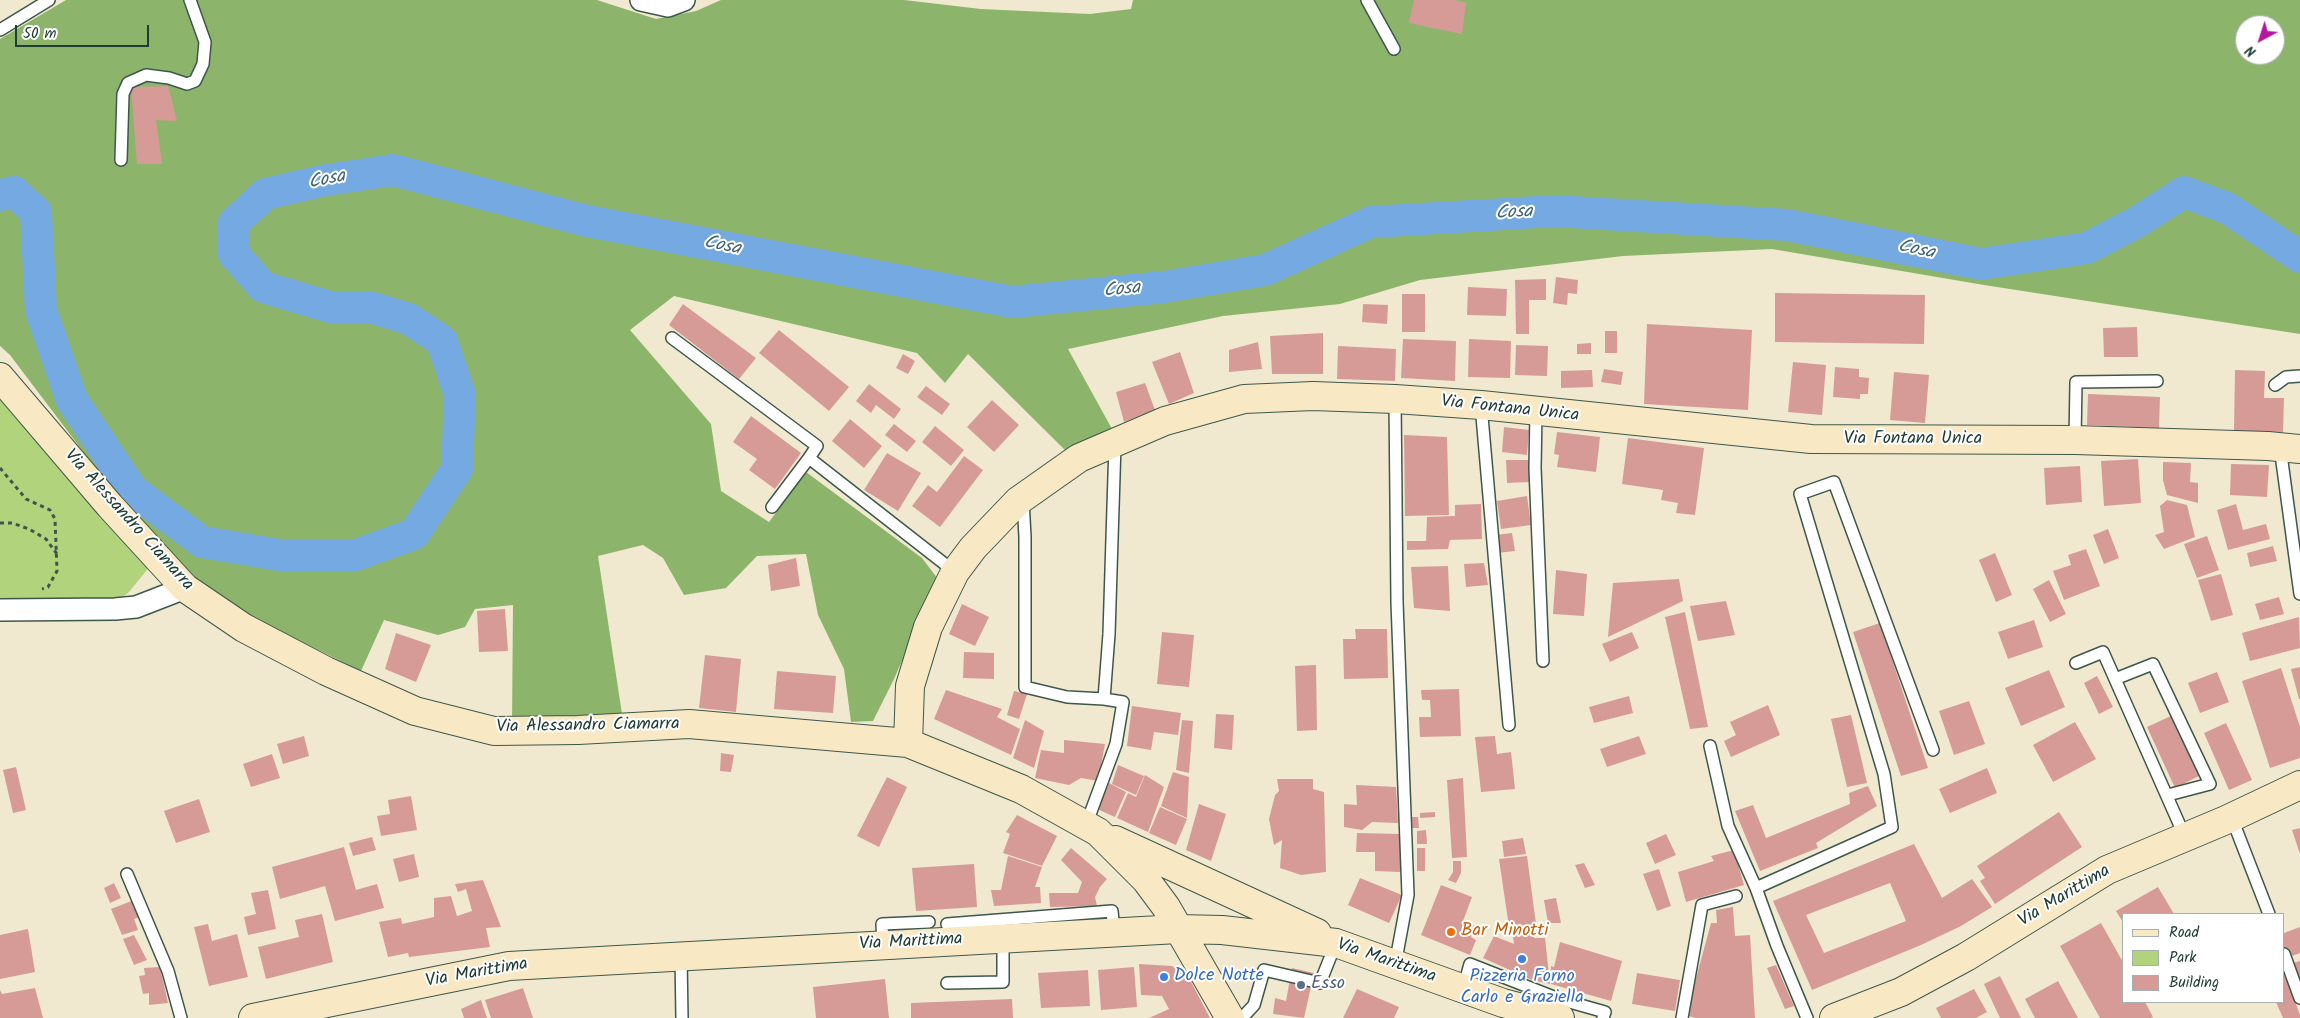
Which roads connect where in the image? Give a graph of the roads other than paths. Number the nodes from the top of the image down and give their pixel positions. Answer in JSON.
{"nodes":[{"id":1,"x":49,"y":0,"type":"edge"},
{"id":2,"x":190,"y":0,"type":"edge"},
{"id":3,"x":641,"y":0,"type":"edge"},
{"id":4,"x":684,"y":0,"type":"edge"},
{"id":5,"x":1367,"y":0,"type":"edge"},
{"id":6,"x":0,"y":30,"type":"edge"},
{"id":7,"x":1394,"y":49,"type":"dead end"},
{"id":8,"x":121,"y":160,"type":"dead end"},
{"id":9,"x":672,"y":338,"type":"dead end"},
{"id":10,"x":2300,"y":376,"type":"edge"},
{"id":11,"x":0,"y":377,"type":"edge"},
{"id":12,"x":2157,"y":381,"type":"dead end"},
{"id":13,"x":2275,"y":385,"type":"dead end"},
{"id":14,"x":1395,"y":399,"type":"junction"},
{"id":15,"x":1480,"y":405,"type":"junction"},
{"id":16,"x":1536,"y":412,"type":"junction"},
{"id":17,"x":2075,"y":440,"type":"junction"},
{"id":18,"x":1115,"y":442,"type":"junction"},
{"id":19,"x":2290,"y":448,"type":"edge"},
{"id":20,"x":809,"y":458,"type":"junction"},
{"id":21,"x":1023,"y":498,"type":"junction"},
{"id":22,"x":772,"y":507,"type":"dead end"},
{"id":23,"x":955,"y":572,"type":"junction"},
{"id":24,"x":185,"y":588,"type":"junction"},
{"id":25,"x":2300,"y":594,"type":"edge"},
{"id":26,"x":0,"y":610,"type":"edge"},
{"id":27,"x":1542,"y":661,"type":"dead end"},
{"id":28,"x":2076,"y":663,"type":"dead end"},
{"id":29,"x":2116,"y":679,"type":"junction"},
{"id":30,"x":1104,"y":699,"type":"junction"},
{"id":31,"x":1509,"y":725,"type":"dead end"},
{"id":32,"x":908,"y":743,"type":"junction"},
{"id":33,"x":1710,"y":746,"type":"dead end"},
{"id":34,"x":1933,"y":750,"type":"dead end"},
{"id":35,"x":2300,"y":784,"type":"edge"},
{"id":36,"x":2168,"y":795,"type":"junction"},
{"id":37,"x":2232,"y":816,"type":"junction"},
{"id":38,"x":1092,"y":829,"type":"junction"},
{"id":39,"x":2185,"y":837,"type":"junction"},
{"id":40,"x":128,"y":874,"type":"dead end"},
{"id":41,"x":1756,"y":888,"type":"junction"},
{"id":42,"x":1736,"y":896,"type":"dead end"},
{"id":43,"x":2269,"y":913,"type":"edge"},
{"id":44,"x":929,"y":922,"type":"dead end"},
{"id":45,"x":947,"y":924,"type":"dead end"},
{"id":46,"x":1178,"y":929,"type":"junction"},
{"id":47,"x":993,"y":933,"type":"junction"},
{"id":48,"x":1336,"y":943,"type":"junction"},
{"id":49,"x":883,"y":945,"type":"junction"},
{"id":50,"x":681,"y":956,"type":"junction"},
{"id":51,"x":2285,"y":957,"type":"edge"},
{"id":52,"x":1395,"y":965,"type":"junction"},
{"id":53,"x":947,"y":983,"type":"dead end"},
{"id":54,"x":2300,"y":998,"type":"edge"},
{"id":55,"x":1558,"y":1011,"type":"edge"},
{"id":56,"x":181,"y":1018,"type":"edge"},
{"id":57,"x":254,"y":1018,"type":"edge"},
{"id":58,"x":682,"y":1018,"type":"edge"},
{"id":59,"x":1230,"y":1018,"type":"edge"},
{"id":60,"x":1242,"y":1018,"type":"edge"},
{"id":61,"x":1603,"y":1018,"type":"edge"},
{"id":62,"x":1682,"y":1018,"type":"edge"},
{"id":63,"x":1807,"y":1018,"type":"edge"},
{"id":64,"x":1834,"y":1018,"type":"edge"}],
"edges":[{"from":1,"to":6,"type":"lane"},
{"from":2,"to":8,"type":"lane"},
{"from":3,"to":4,"type":"street"},
{"from":5,"to":7,"type":"lane"},
{"from":9,"to":20,"type":"lane"},
{"from":10,"to":13,"type":"lane"},
{"from":11,"to":24,"type":"main road","name":"Via Alessandro Ciamarra"},
{"from":12,"to":17,"type":"lane"},
{"from":14,"to":15,"type":"main road","name":"Via Fontana Unica"},
{"from":14,"to":18,"type":"main road","name":"Via Fontana Unica"},
{"from":14,"to":52,"type":"lane"},
{"from":15,"to":16,"type":"main road","name":"Via Fontana Unica"},
{"from":15,"to":31,"type":"lane"},
{"from":16,"to":17,"type":"main road","name":"Via Fontana Unica"},
{"from":16,"to":27,"type":"lane"},
{"from":17,"to":19,"type":"main road","name":"Via Fontana Unica"},
{"from":18,"to":21,"type":"main road","name":"Via Fontana Unica"},
{"from":18,"to":30,"type":"lane"},
{"from":19,"to":25,"type":"lane"},
{"from":20,"to":22,"type":"lane"},
{"from":20,"to":23,"type":"lane"},
{"from":21,"to":23,"type":"main road","name":"Via Fontana Unica"},
{"from":21,"to":30,"type":"lane"},
{"from":23,"to":32,"type":"main road","name":"Via Fontana Unica"},
{"from":24,"to":26,"type":"street"},
{"from":24,"to":32,"type":"main road","name":"Via Alessandro Ciamarra"},
{"from":28,"to":29,"type":"lane"},
{"from":29,"to":36,"type":"lane"},
{"from":29,"to":36,"type":"lane"},
{"from":30,"to":38,"type":"lane"},
{"from":32,"to":38,"type":"main road","name":"Via Alessandro Ciamarra"},
{"from":33,"to":41,"type":"lane"},
{"from":34,"to":41,"type":"lane"},
{"from":35,"to":37,"type":"main road","name":"Via Marittima"},
{"from":36,"to":39,"type":"lane"},
{"from":37,"to":39,"type":"main road","name":"Via Marittima"},
{"from":37,"to":43,"type":"lane"},
{"from":38,"to":46,"type":"main road","name":"Via Alessandro Ciamarra"},
{"from":38,"to":48,"type":"main road"},
{"from":39,"to":64,"type":"main road","name":"Via Marittima"},
{"from":40,"to":56,"type":"lane"},
{"from":41,"to":63,"type":"lane"},
{"from":42,"to":62,"type":"lane"},
{"from":44,"to":49,"type":"lane"},
{"from":45,"to":47,"type":"lane"},
{"from":46,"to":47,"type":"main road","name":"Via Marittima"},
{"from":46,"to":48,"type":"main road","name":"Via Marittima"},
{"from":46,"to":59,"type":"main road","name":"Via Alessandro Ciamarra"},
{"from":47,"to":49,"type":"main road","name":"Via Marittima"},
{"from":47,"to":53,"type":"lane"},
{"from":48,"to":52,"type":"main road","name":"Via Marittima"},
{"from":48,"to":60,"type":"lane"},
{"from":49,"to":50,"type":"main road","name":"Via Marittima"},
{"from":50,"to":57,"type":"main road","name":"Via Marittima"},
{"from":50,"to":58,"type":"lane"},
{"from":51,"to":54,"type":"lane"},
{"from":52,"to":55,"type":"main road","name":"Via Marittima"},
{"from":55,"to":61,"type":"lane"}]}
